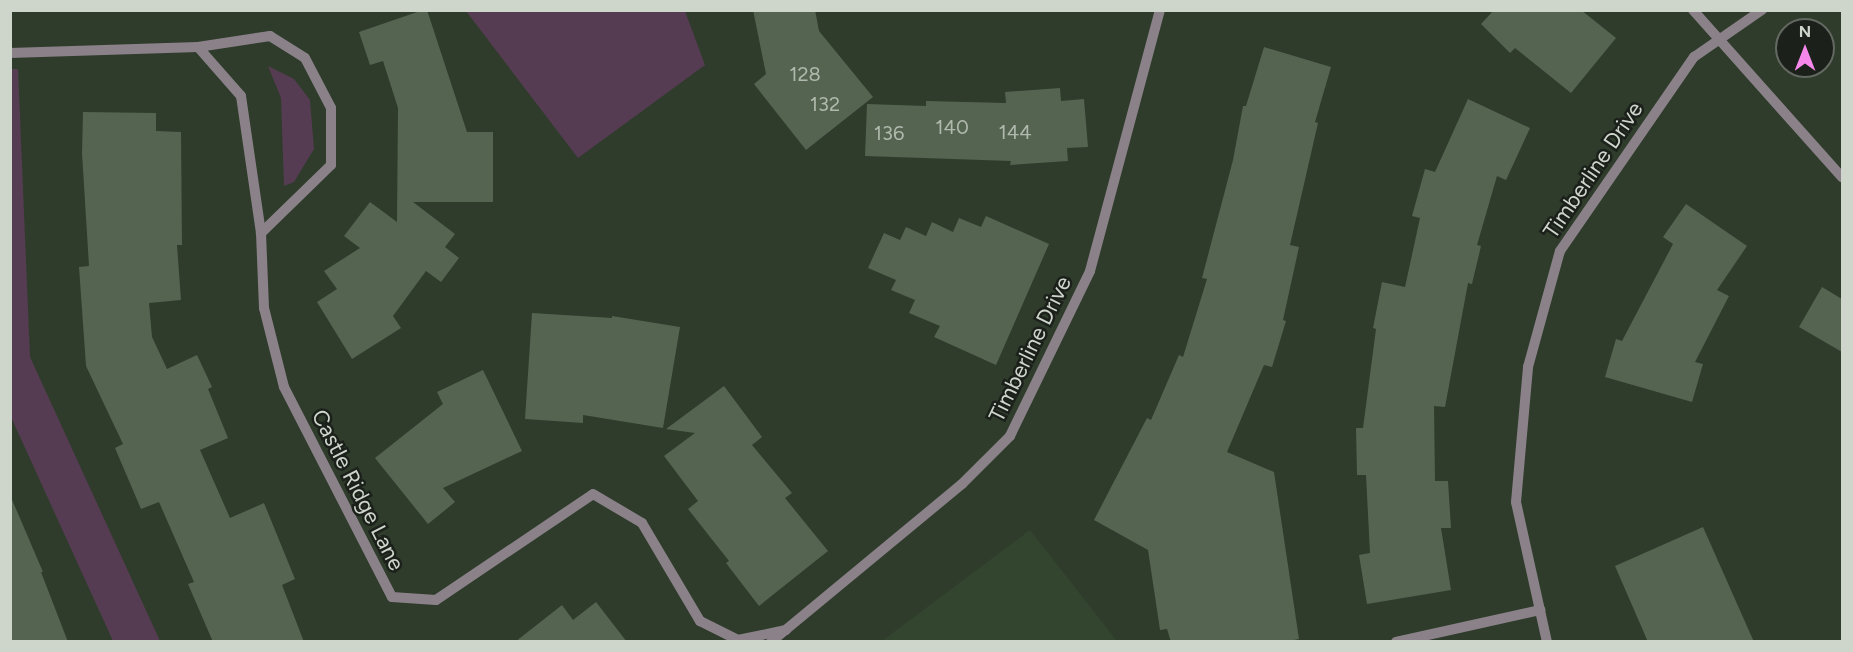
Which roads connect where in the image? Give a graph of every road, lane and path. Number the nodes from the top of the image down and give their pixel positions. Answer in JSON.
{"nodes":[{"id":1,"x":1160,"y":10,"type":"edge"},
{"id":2,"x":1693,"y":10,"type":"edge"},
{"id":3,"x":1762,"y":10,"type":"edge"},
{"id":4,"x":1718,"y":39,"type":"junction"},
{"id":5,"x":198,"y":47,"type":"junction"},
{"id":6,"x":10,"y":53,"type":"edge"},
{"id":7,"x":1842,"y":177,"type":"edge"},
{"id":8,"x":261,"y":233,"type":"junction"},
{"id":9,"x":1540,"y":610,"type":"junction"},
{"id":10,"x":786,"y":630,"type":"junction"},
{"id":11,"x":771,"y":642,"type":"edge"},
{"id":12,"x":1396,"y":642,"type":"edge"},
{"id":13,"x":1547,"y":642,"type":"edge"}],
"edges":[{"from":1,"to":10,"type":"street","name":"Timberline Drive"},
{"from":2,"to":4,"type":"street"},
{"from":3,"to":4,"type":"street","name":"Timberline Drive"},
{"from":4,"to":7,"type":"street"},
{"from":4,"to":9,"type":"street","name":"Timberline Drive"},
{"from":5,"to":6,"type":"street"},
{"from":5,"to":8,"type":"street","name":"Castle Ridge Lane"},
{"from":5,"to":8,"type":"street"},
{"from":8,"to":10,"type":"street","name":"Castle Ridge Lane"},
{"from":9,"to":12,"type":"street"},
{"from":9,"to":13,"type":"street","name":"Timberline Drive"},
{"from":10,"to":11,"type":"street","name":"Timberline Drive"}]}
